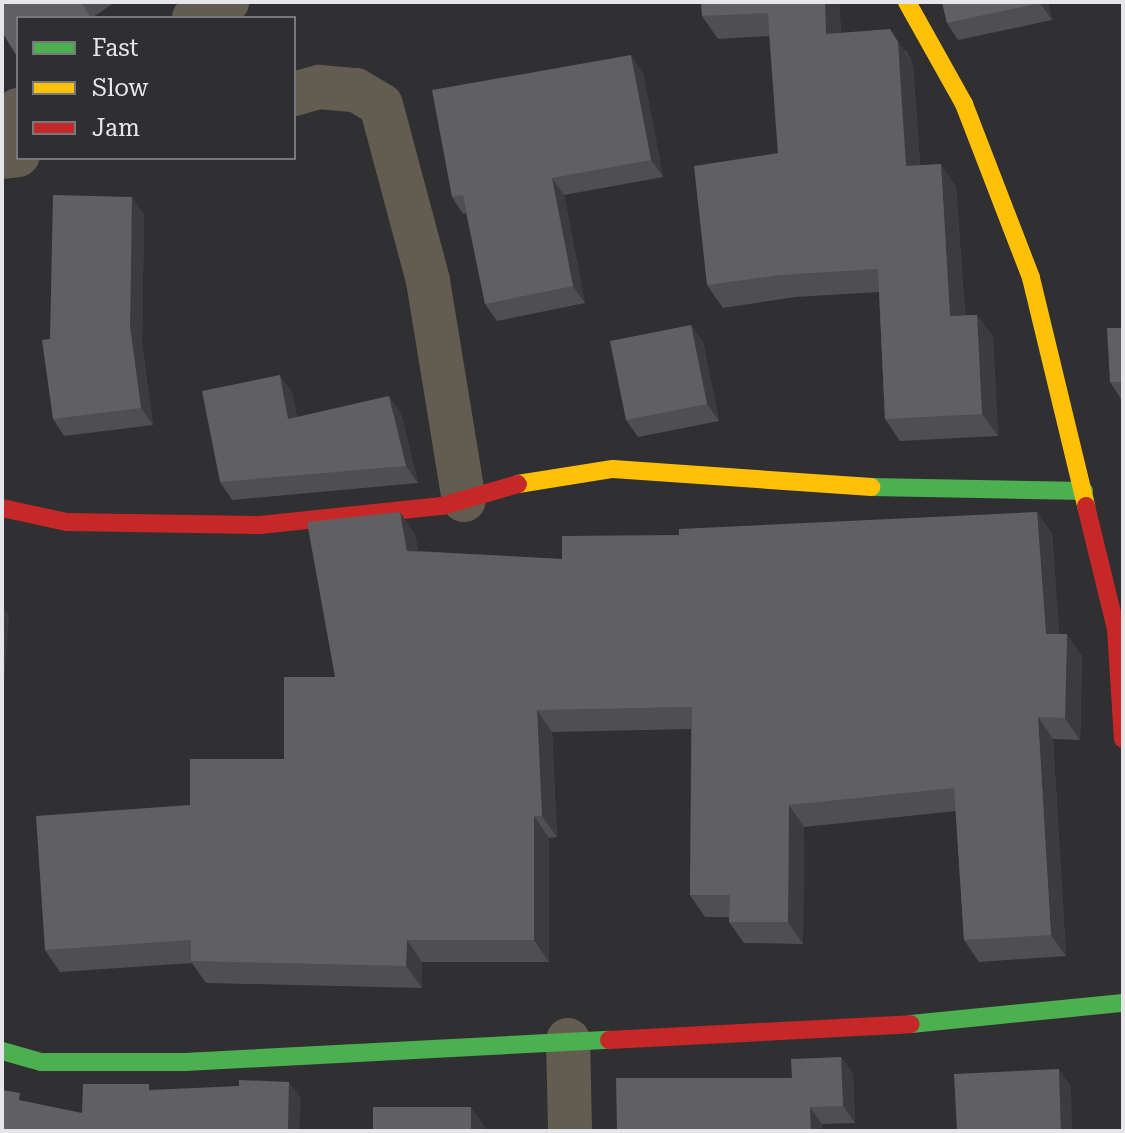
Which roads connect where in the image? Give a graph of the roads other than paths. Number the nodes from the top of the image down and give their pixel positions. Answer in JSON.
{"nodes":[{"id":1,"x":227,"y":2,"type":"edge"},
{"id":2,"x":907,"y":2,"type":"edge"},
{"id":3,"x":198,"y":16,"type":"edge"},
{"id":4,"x":296,"y":93,"type":"edge"},
{"id":5,"x":1084,"y":491,"type":"junction"},
{"id":6,"x":464,"y":500,"type":"junction"},
{"id":7,"x":2,"y":508,"type":"edge"},
{"id":8,"x":1123,"y":739,"type":"edge"},
{"id":9,"x":1123,"y":1003,"type":"edge"},
{"id":10,"x":568,"y":1040,"type":"junction"},
{"id":11,"x":2,"y":1051,"type":"edge"},
{"id":12,"x":570,"y":1131,"type":"edge"}],
"edges":[{"from":1,"to":3,"type":"street"},
{"from":2,"to":5,"type":"street"},
{"from":4,"to":6,"type":"street"},
{"from":5,"to":6,"type":"street"},
{"from":5,"to":8,"type":"street"},
{"from":6,"to":7,"type":"street"},
{"from":9,"to":10,"type":"street"},
{"from":10,"to":11,"type":"street"},
{"from":10,"to":12,"type":"street"}]}
